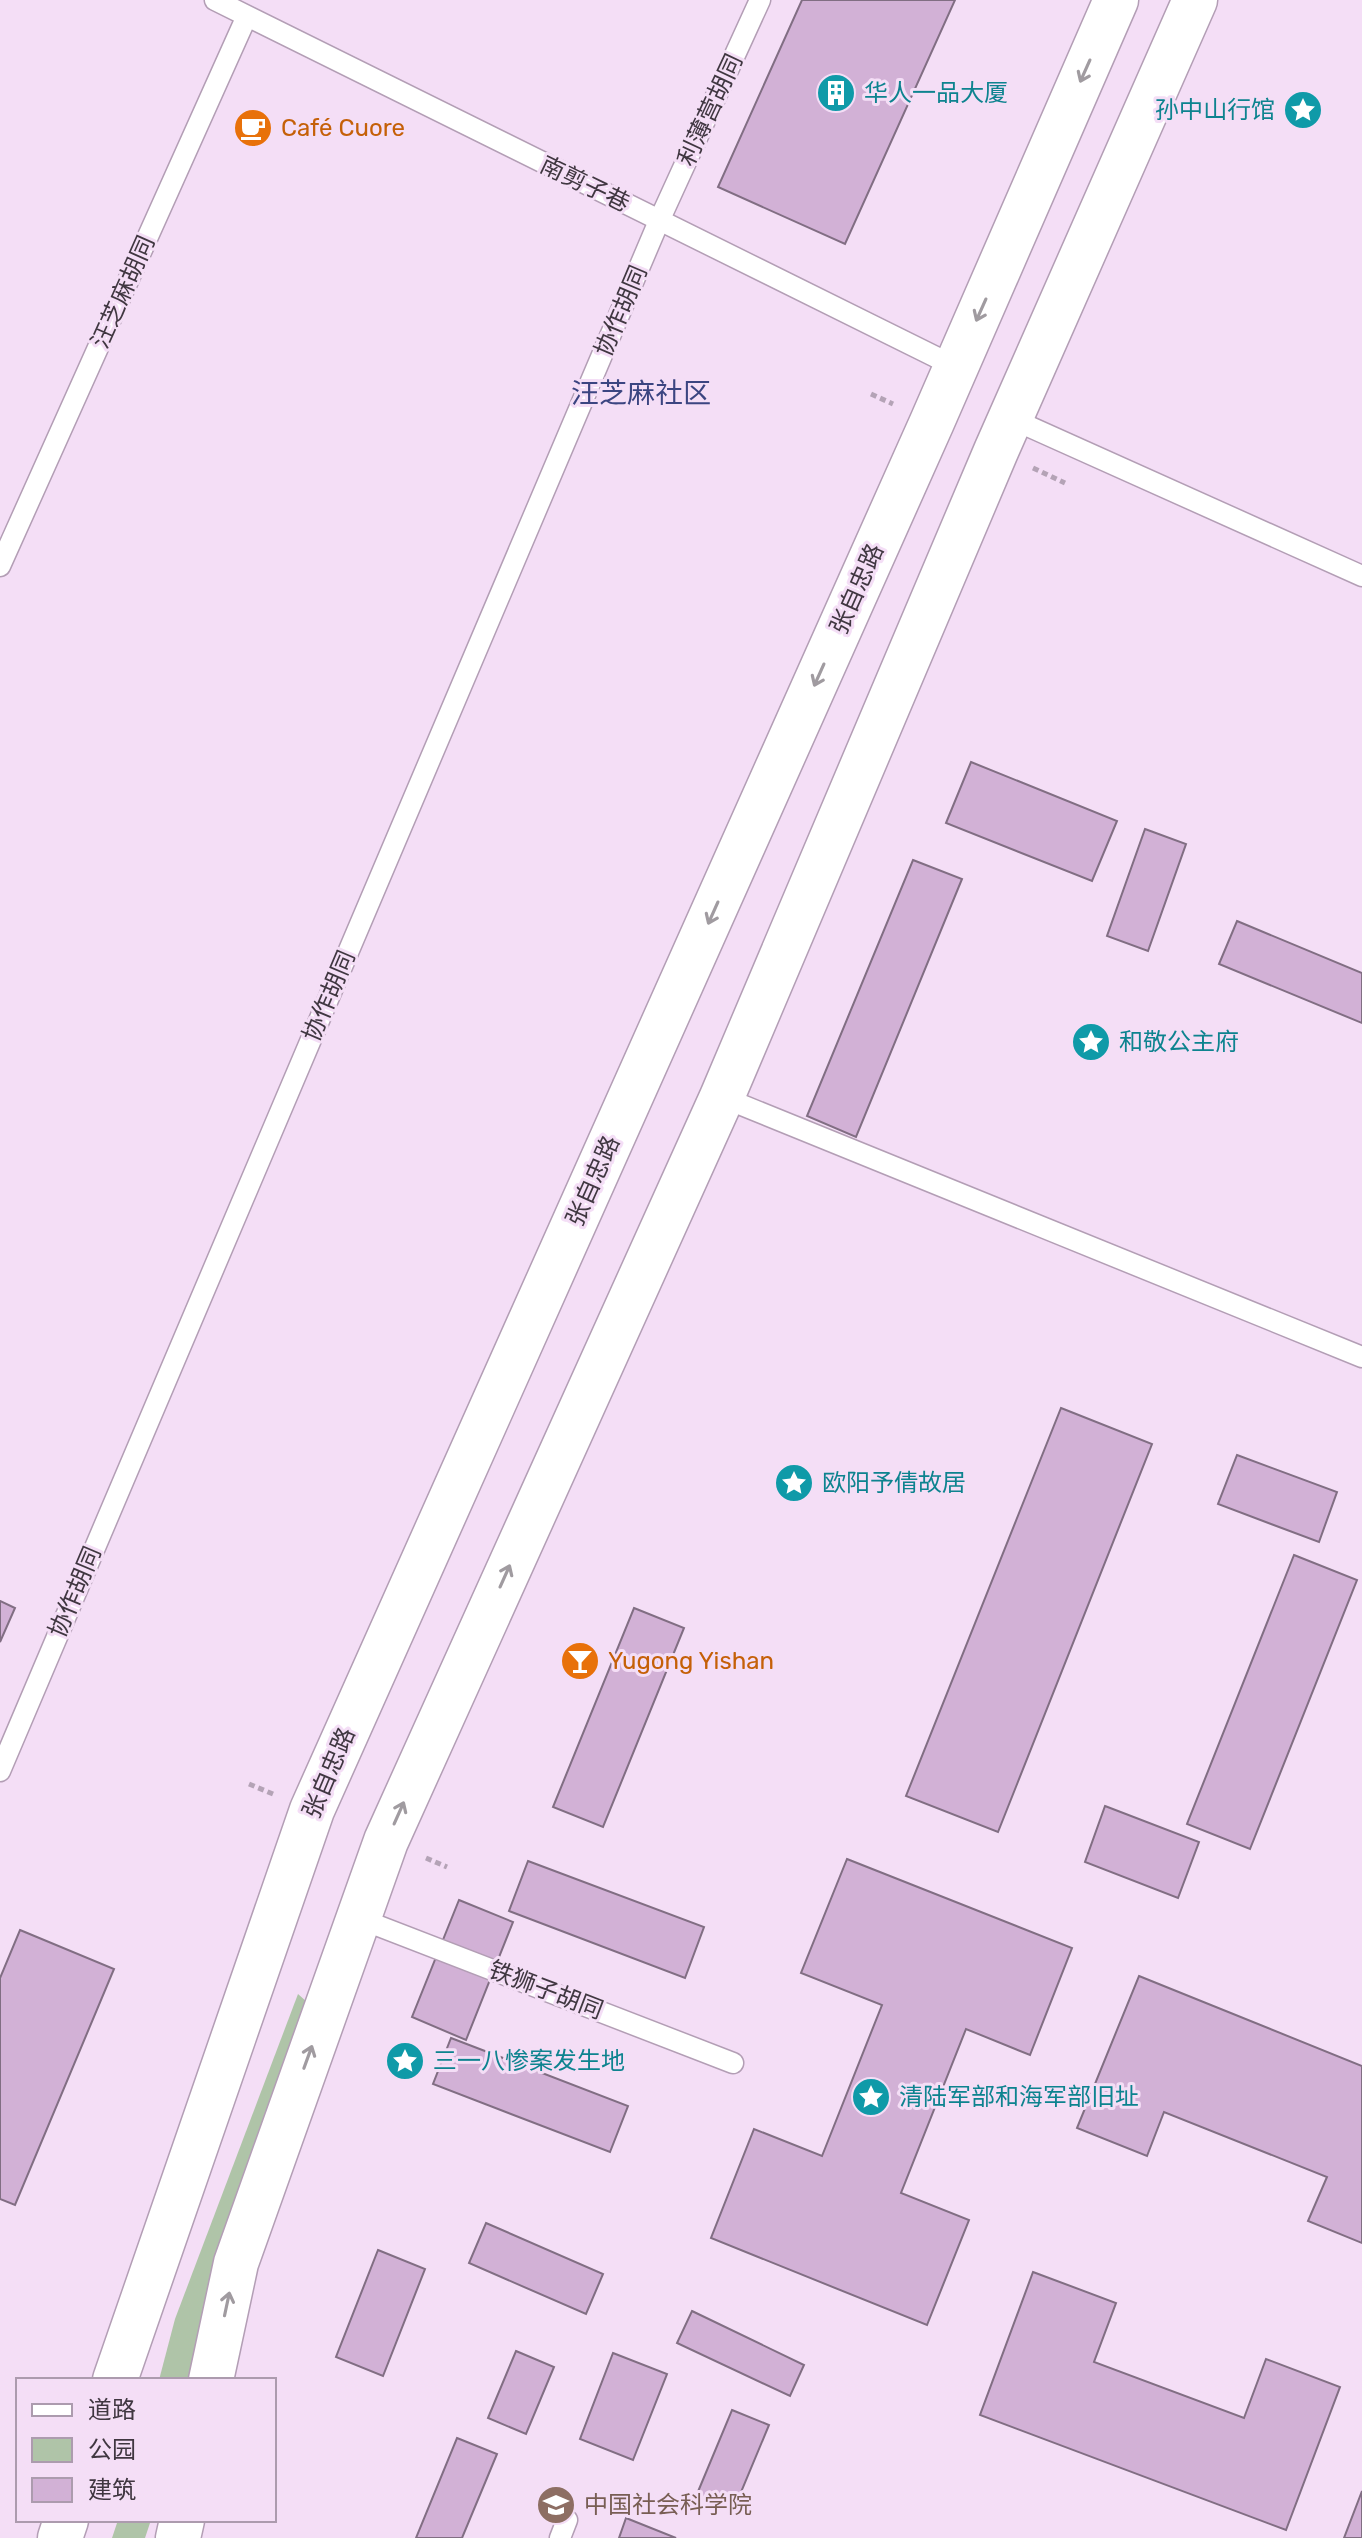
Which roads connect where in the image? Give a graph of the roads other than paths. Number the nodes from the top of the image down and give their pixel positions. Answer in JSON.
{"nodes":[{"id":1,"x":215,"y":0,"type":"edge"},
{"id":2,"x":760,"y":0,"type":"edge"},
{"id":3,"x":1116,"y":0,"type":"edge"},
{"id":4,"x":1195,"y":0,"type":"edge"},
{"id":5,"x":246,"y":18,"type":"junction"},
{"id":6,"x":659,"y":221,"type":"junction"},
{"id":7,"x":956,"y":367,"type":"junction"},
{"id":8,"x":1010,"y":418,"type":"junction"},
{"id":9,"x":0,"y":566,"type":"edge"},
{"id":10,"x":1362,"y":576,"type":"edge"},
{"id":11,"x":722,"y":1097,"type":"junction"},
{"id":12,"x":1362,"y":1357,"type":"edge"},
{"id":13,"x":0,"y":1771,"type":"edge"},
{"id":14,"x":358,"y":1918,"type":"junction"},
{"id":15,"x":733,"y":2063,"type":"dead end"},
{"id":16,"x":116,"y":2378,"type":"edge"},
{"id":17,"x":211,"y":2378,"type":"edge"}],
"edges":[{"from":1,"to":5,"type":"lane","name":"南剪子巷"},
{"from":2,"to":6,"type":"lane","name":"利薄营胡同"},
{"from":3,"to":7,"type":"main road","name":"张自忠路","one_way":true},
{"from":4,"to":8,"type":"main road"},
{"from":5,"to":6,"type":"lane","name":"南剪子巷"},
{"from":5,"to":9,"type":"lane","name":"汪芝麻胡同"},
{"from":6,"to":7,"type":"lane","name":"南剪子巷"},
{"from":6,"to":13,"type":"lane","name":"协作胡同"},
{"from":7,"to":16,"type":"main road","name":"张自忠路","one_way":true},
{"from":8,"to":10,"type":"lane"},
{"from":8,"to":11,"type":"main road"},
{"from":11,"to":12,"type":"lane"},
{"from":14,"to":11,"type":"main road","one_way":true},
{"from":14,"to":15,"type":"lane","name":"铁狮子胡同"},
{"from":17,"to":14,"type":"main road","one_way":true}]}
